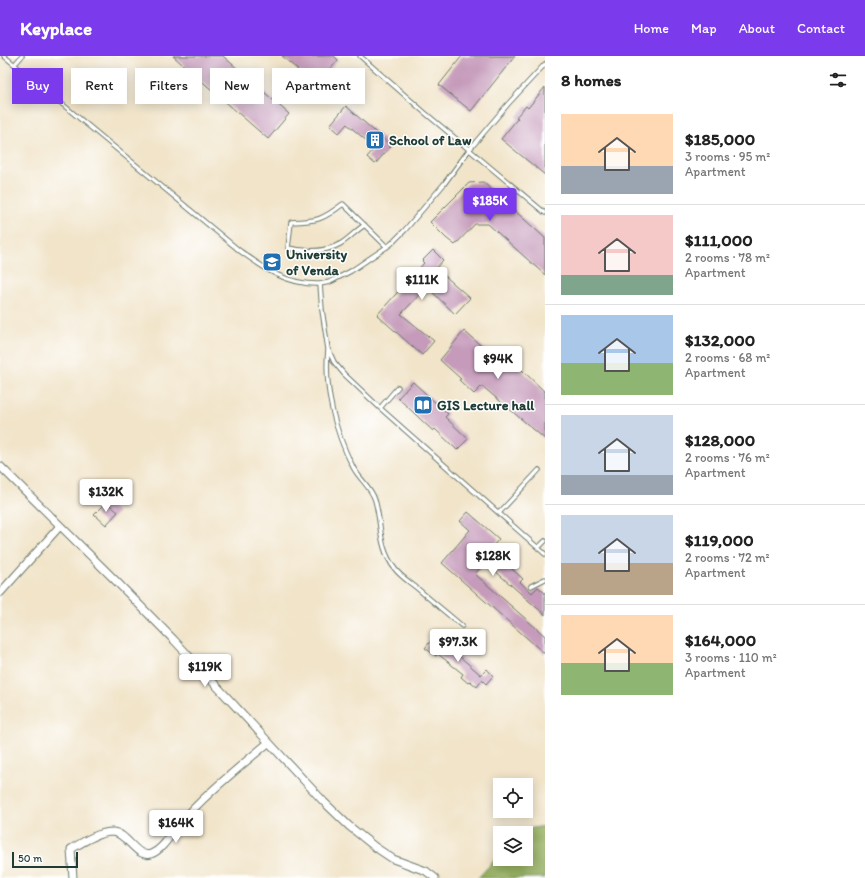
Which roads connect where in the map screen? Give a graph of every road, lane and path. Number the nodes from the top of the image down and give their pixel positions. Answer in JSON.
{"nodes":[{"id":1,"x":4,"y":56,"type":"edge"},
{"id":2,"x":22,"y":56,"type":"edge"},
{"id":3,"x":360,"y":56,"type":"edge"},
{"id":4,"x":14,"y":64,"type":"junction"},
{"id":5,"x":545,"y":64,"type":"edge"},
{"id":6,"x":470,"y":150,"type":"junction"},
{"id":7,"x":545,"y":213,"type":"edge"},
{"id":8,"x":365,"y":225,"type":"junction"},
{"id":9,"x":387,"y":247,"type":"junction"},
{"id":10,"x":320,"y":284,"type":"junction"},
{"id":11,"x":328,"y":349,"type":"junction"},
{"id":12,"x":398,"y":387,"type":"dead end"},
{"id":13,"x":380,"y":408,"type":"junction"},
{"id":14,"x":0,"y":466,"type":"edge"},
{"id":15,"x":539,"y":470,"type":"dead end"},
{"id":16,"x":499,"y":513,"type":"junction"},
{"id":17,"x":60,"y":526,"type":"junction"},
{"id":18,"x":545,"y":541,"type":"edge"},
{"id":19,"x":538,"y":548,"type":"junction"},
{"id":20,"x":545,"y":554,"type":"edge"},
{"id":21,"x":545,"y":579,"type":"edge"},
{"id":22,"x":531,"y":586,"type":"dead end"},
{"id":23,"x":0,"y":592,"type":"edge"},
{"id":24,"x":462,"y":626,"type":"dead end"},
{"id":25,"x":268,"y":743,"type":"junction"},
{"id":26,"x":73,"y":878,"type":"edge"},
{"id":27,"x":435,"y":878,"type":"edge"}],
"edges":[{"from":1,"to":4,"type":"lane"},
{"from":2,"to":4,"type":"lane"},
{"from":3,"to":6,"type":"lane"},
{"from":4,"to":10,"type":"lane"},
{"from":5,"to":6,"type":"lane"},
{"from":6,"to":7,"type":"lane"},
{"from":6,"to":9,"type":"lane"},
{"from":8,"to":8,"type":"lane"},
{"from":8,"to":9,"type":"lane"},
{"from":9,"to":10,"type":"lane"},
{"from":10,"to":11,"type":"lane"},
{"from":11,"to":13,"type":"lane"},
{"from":11,"to":24,"type":"lane"},
{"from":12,"to":13,"type":"lane"},
{"from":13,"to":16,"type":"lane"},
{"from":14,"to":17,"type":"street"},
{"from":15,"to":16,"type":"lane"},
{"from":16,"to":19,"type":"lane"},
{"from":17,"to":23,"type":"street"},
{"from":17,"to":25,"type":"street"},
{"from":18,"to":19,"type":"lane"},
{"from":19,"to":20,"type":"lane"},
{"from":21,"to":22,"type":"lane"},
{"from":25,"to":26,"type":"street"},
{"from":25,"to":27,"type":"street"}]}
